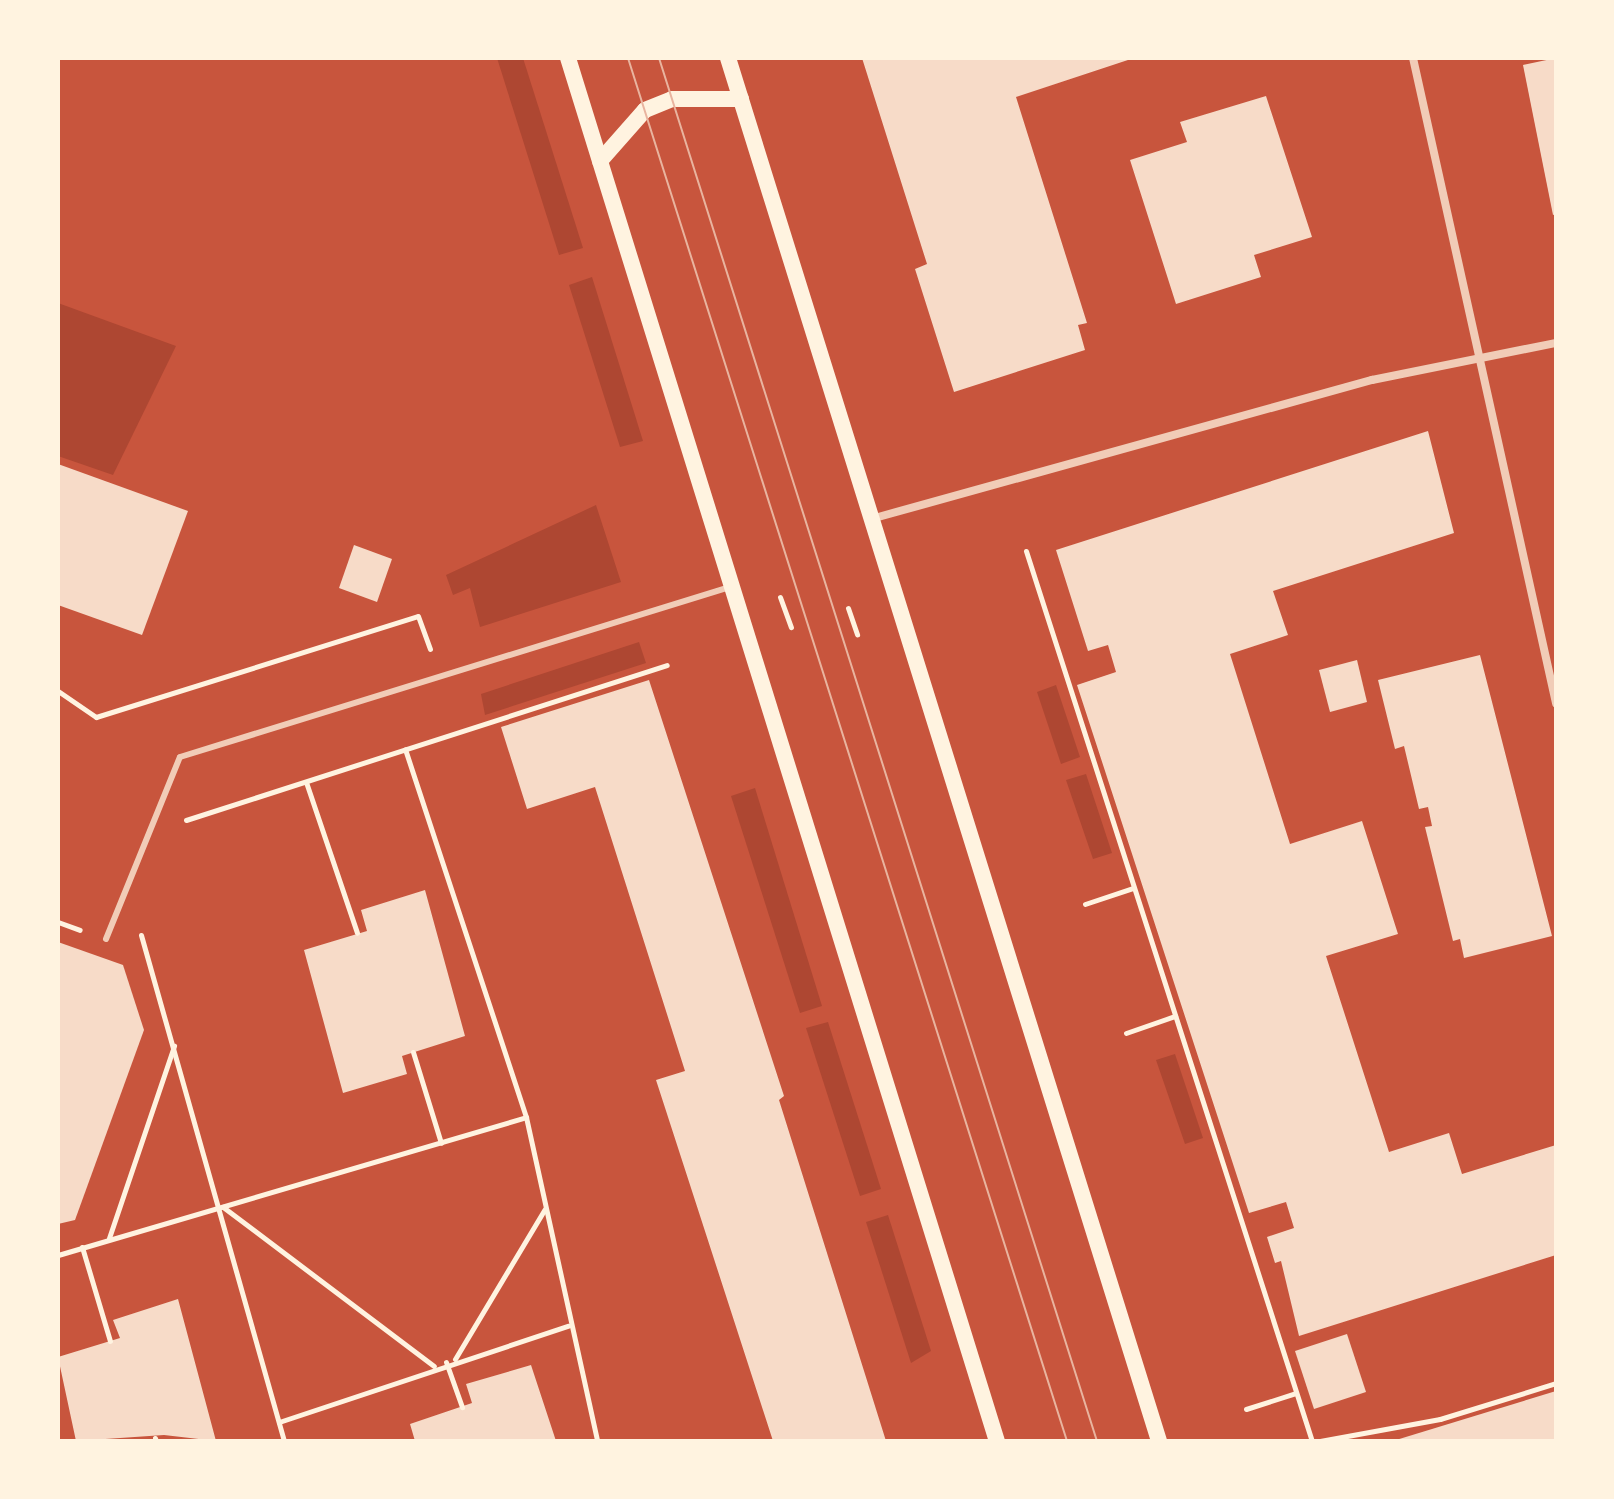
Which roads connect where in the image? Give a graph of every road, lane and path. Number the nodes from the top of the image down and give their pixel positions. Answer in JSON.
{"nodes":[{"id":1,"x":568,"y":58,"type":"edge"},
{"id":2,"x":728,"y":58,"type":"edge"},
{"id":3,"x":1413,"y":58,"type":"edge"},
{"id":4,"x":741,"y":99,"type":"junction"},
{"id":5,"x":600,"y":161,"type":"junction"},
{"id":6,"x":1556,"y":343,"type":"edge"},
{"id":7,"x":1481,"y":359,"type":"junction"},
{"id":8,"x":869,"y":520,"type":"junction"},
{"id":9,"x":1026,"y":551,"type":"dead end"},
{"id":10,"x":730,"y":587,"type":"junction"},
{"id":11,"x":780,"y":597,"type":"dead end"},
{"id":12,"x":848,"y":608,"type":"dead end"},
{"id":13,"x":791,"y":627,"type":"dead end"},
{"id":14,"x":857,"y":634,"type":"dead end"},
{"id":15,"x":442,"y":645,"type":"dead end"},
{"id":16,"x":667,"y":665,"type":"dead end"},
{"id":17,"x":58,"y":691,"type":"edge"},
{"id":18,"x":1556,"y":703,"type":"edge"},
{"id":19,"x":405,"y":749,"type":"junction"},
{"id":20,"x":306,"y":782,"type":"junction"},
{"id":21,"x":178,"y":823,"type":"dead end"},
{"id":22,"x":1133,"y":888,"type":"junction"},
{"id":23,"x":1085,"y":904,"type":"dead end"},
{"id":24,"x":143,"y":927,"type":"dead end"},
{"id":25,"x":357,"y":933,"type":"dead end"},
{"id":26,"x":106,"y":939,"type":"dead end"},
{"id":27,"x":1175,"y":1016,"type":"junction"},
{"id":28,"x":1126,"y":1033,"type":"dead end"},
{"id":29,"x":174,"y":1045,"type":"junction"},
{"id":30,"x":413,"y":1052,"type":"dead end"},
{"id":31,"x":526,"y":1117,"type":"junction"},
{"id":32,"x":441,"y":1143,"type":"junction"},
{"id":33,"x":222,"y":1207,"type":"junction"},
{"id":34,"x":545,"y":1209,"type":"junction"},
{"id":35,"x":109,"y":1238,"type":"junction"},
{"id":36,"x":82,"y":1247,"type":"junction"},
{"id":37,"x":58,"y":1255,"type":"edge"},
{"id":38,"x":568,"y":1326,"type":"junction"},
{"id":39,"x":110,"y":1341,"type":"dead end"},
{"id":40,"x":455,"y":1359,"type":"junction"},
{"id":41,"x":446,"y":1362,"type":"junction"},
{"id":42,"x":434,"y":1366,"type":"junction"},
{"id":43,"x":1556,"y":1383,"type":"edge"},
{"id":44,"x":1296,"y":1393,"type":"junction"},
{"id":45,"x":462,"y":1407,"type":"dead end"},
{"id":46,"x":1246,"y":1409,"type":"dead end"},
{"id":47,"x":279,"y":1422,"type":"junction"},
{"id":48,"x":284,"y":1441,"type":"edge"},
{"id":49,"x":597,"y":1441,"type":"edge"},
{"id":50,"x":997,"y":1441,"type":"edge"},
{"id":51,"x":1159,"y":1441,"type":"edge"},
{"id":52,"x":1312,"y":1441,"type":"edge"},
{"id":53,"x":1320,"y":1441,"type":"edge"}],
"edges":[{"from":1,"to":5,"type":"main road"},
{"from":2,"to":4,"type":"main road"},
{"from":3,"to":7,"type":"street"},
{"from":4,"to":5,"type":"main road"},
{"from":4,"to":8,"type":"main road"},
{"from":5,"to":10,"type":"main road"},
{"from":6,"to":7,"type":"street"},
{"from":7,"to":8,"type":"street"},
{"from":7,"to":18,"type":"street"},
{"from":8,"to":51,"type":"main road"},
{"from":9,"to":22,"type":"path"},
{"from":10,"to":26,"type":"lane"},
{"from":10,"to":50,"type":"main road"},
{"from":11,"to":13,"type":"path"},
{"from":12,"to":14,"type":"path"},
{"from":15,"to":17,"type":"path"},
{"from":16,"to":19,"type":"path"},
{"from":19,"to":20,"type":"path"},
{"from":19,"to":31,"type":"path"},
{"from":20,"to":21,"type":"path"},
{"from":20,"to":25,"type":"path"},
{"from":22,"to":23,"type":"path"},
{"from":22,"to":27,"type":"path"},
{"from":24,"to":29,"type":"path"},
{"from":27,"to":28,"type":"path"},
{"from":27,"to":44,"type":"path"},
{"from":29,"to":33,"type":"path"},
{"from":29,"to":35,"type":"path"},
{"from":30,"to":32,"type":"path"},
{"from":31,"to":32,"type":"path"},
{"from":31,"to":34,"type":"path"},
{"from":32,"to":33,"type":"path"},
{"from":33,"to":35,"type":"path"},
{"from":33,"to":42,"type":"path"},
{"from":33,"to":47,"type":"path"},
{"from":34,"to":38,"type":"path"},
{"from":34,"to":40,"type":"path"},
{"from":35,"to":36,"type":"path"},
{"from":36,"to":37,"type":"path"},
{"from":36,"to":39,"type":"path"},
{"from":38,"to":40,"type":"path"},
{"from":38,"to":49,"type":"path"},
{"from":40,"to":41,"type":"path"},
{"from":41,"to":42,"type":"path"},
{"from":41,"to":45,"type":"path"},
{"from":42,"to":47,"type":"path"},
{"from":43,"to":53,"type":"path"},
{"from":44,"to":46,"type":"path"},
{"from":44,"to":52,"type":"path"},
{"from":47,"to":48,"type":"path"}]}
